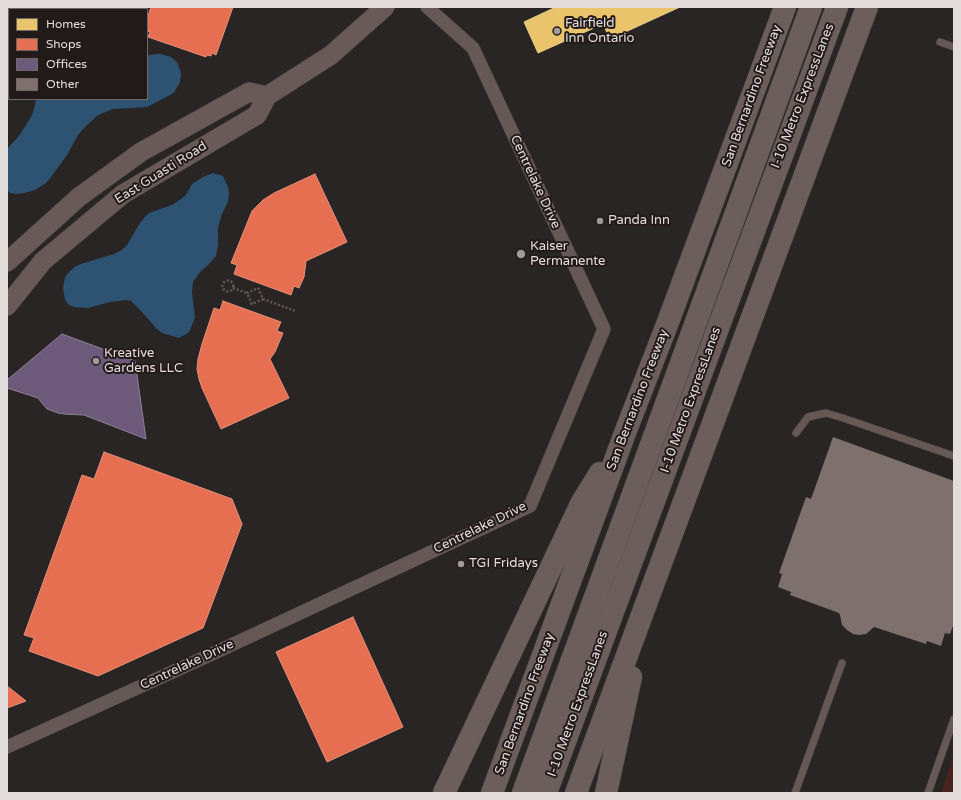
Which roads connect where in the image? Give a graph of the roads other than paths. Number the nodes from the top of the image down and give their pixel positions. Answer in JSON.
{"nodes":[{"id":1,"x":385,"y":7,"type":"edge"},
{"id":2,"x":427,"y":7,"type":"edge"},
{"id":3,"x":785,"y":7,"type":"edge"},
{"id":4,"x":810,"y":7,"type":"edge"},
{"id":5,"x":837,"y":7,"type":"edge"},
{"id":6,"x":867,"y":7,"type":"edge"},
{"id":7,"x":940,"y":42,"type":"dead end"},
{"id":8,"x":954,"y":48,"type":"edge"},
{"id":9,"x":267,"y":96,"type":"junction"},
{"id":10,"x":7,"y":262,"type":"edge"},
{"id":11,"x":7,"y":306,"type":"edge"},
{"id":12,"x":625,"y":433,"type":"junction"},
{"id":13,"x":796,"y":433,"type":"dead end"},
{"id":14,"x":954,"y":456,"type":"edge"},
{"id":15,"x":649,"y":594,"type":"junction"},
{"id":16,"x":842,"y":663,"type":"dead end"},
{"id":17,"x":954,"y":719,"type":"edge"},
{"id":18,"x":7,"y":747,"type":"edge"},
{"id":19,"x":444,"y":793,"type":"edge"},
{"id":20,"x":492,"y":793,"type":"edge"},
{"id":21,"x":523,"y":793,"type":"edge"},
{"id":22,"x":546,"y":793,"type":"edge"},
{"id":23,"x":576,"y":793,"type":"edge"},
{"id":24,"x":606,"y":793,"type":"edge"},
{"id":25,"x":795,"y":793,"type":"edge"},
{"id":26,"x":928,"y":793,"type":"edge"}],
"edges":[{"from":1,"to":9,"type":"main road","name":"East Guasti Road"},
{"from":2,"to":18,"type":"street","name":"Centrelake Drive"},
{"from":3,"to":12,"type":"highway","name":"San Bernardino Freeway"},
{"from":4,"to":21,"type":"highway","name":"I-10 Metro ExpressLanes"},
{"from":5,"to":22,"type":"highway","name":"I-10 Metro ExpressLanes"},
{"from":6,"to":15,"type":"highway"},
{"from":7,"to":8,"type":"lane"},
{"from":9,"to":10,"type":"main road","name":"East Guasti Road"},
{"from":9,"to":11,"type":"main road","name":"East Guasti Road"},
{"from":12,"to":19,"type":"highway"},
{"from":12,"to":20,"type":"highway","name":"San Bernardino Freeway"},
{"from":13,"to":14,"type":"lane"},
{"from":15,"to":23,"type":"highway"},
{"from":15,"to":24,"type":"highway"},
{"from":16,"to":25,"type":"lane"},
{"from":17,"to":26,"type":"lane"}]}
